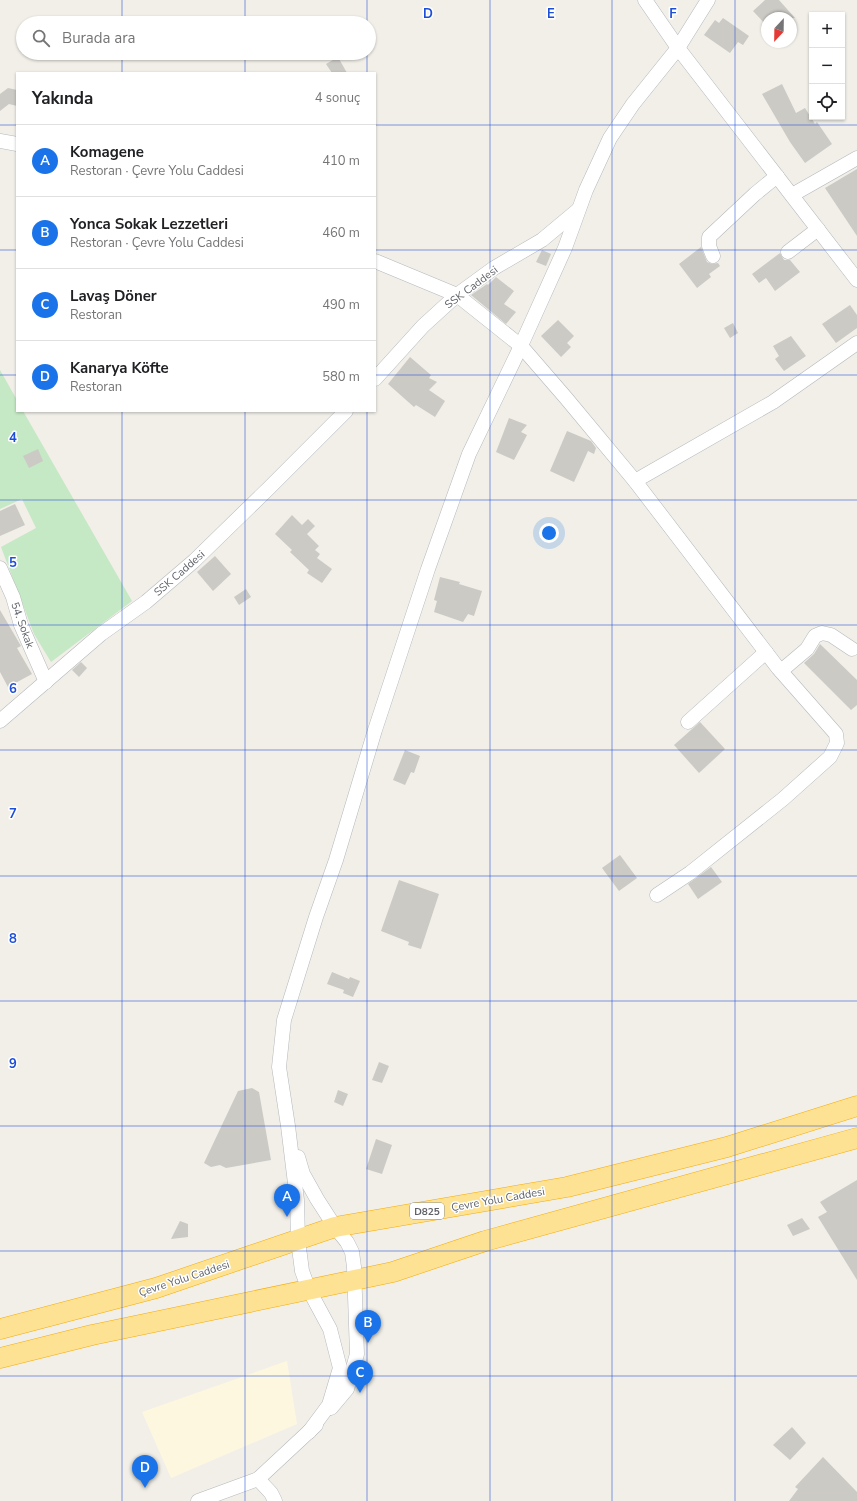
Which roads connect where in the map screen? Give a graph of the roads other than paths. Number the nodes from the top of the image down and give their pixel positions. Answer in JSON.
{"nodes":[{"id":1,"x":645,"y":0,"type":"edge"},
{"id":2,"x":708,"y":0,"type":"edge"},
{"id":3,"x":678,"y":48,"type":"junction"},
{"id":4,"x":0,"y":141,"type":"edge"},
{"id":5,"x":16,"y":144,"type":"edge"},
{"id":6,"x":857,"y":158,"type":"edge"},
{"id":7,"x":777,"y":176,"type":"junction"},
{"id":8,"x":792,"y":196,"type":"junction"},
{"id":9,"x":579,"y":210,"type":"junction"},
{"id":10,"x":818,"y":229,"type":"junction"},
{"id":11,"x":788,"y":252,"type":"dead end"},
{"id":12,"x":713,"y":256,"type":"dead end"},
{"id":13,"x":376,"y":261,"type":"edge"},
{"id":14,"x":857,"y":280,"type":"edge"},
{"id":15,"x":457,"y":295,"type":"junction"},
{"id":16,"x":857,"y":343,"type":"edge"},
{"id":17,"x":521,"y":346,"type":"junction"},
{"id":18,"x":376,"y":378,"type":"edge"},
{"id":19,"x":345,"y":412,"type":"edge"},
{"id":20,"x":635,"y":481,"type":"junction"},
{"id":21,"x":0,"y":568,"type":"edge"},
{"id":22,"x":852,"y":649,"type":"dead end"},
{"id":23,"x":766,"y":652,"type":"junction"},
{"id":24,"x":781,"y":671,"type":"junction"},
{"id":25,"x":46,"y":682,"type":"junction"},
{"id":26,"x":0,"y":720,"type":"edge"},
{"id":27,"x":688,"y":722,"type":"dead end"},
{"id":28,"x":657,"y":895,"type":"dead end"},
{"id":29,"x":857,"y":1106,"type":"edge"},
{"id":30,"x":288,"y":1126,"type":"junction"},
{"id":31,"x":857,"y":1138,"type":"edge"},
{"id":32,"x":335,"y":1227,"type":"junction"},
{"id":33,"x":298,"y":1240,"type":"junction"},
{"id":34,"x":354,"y":1280,"type":"junction"},
{"id":35,"x":309,"y":1290,"type":"junction"},
{"id":36,"x":0,"y":1330,"type":"edge"},
{"id":37,"x":0,"y":1358,"type":"edge"},
{"id":38,"x":309,"y":1432,"type":"junction"},
{"id":39,"x":258,"y":1479,"type":"junction"},
{"id":40,"x":198,"y":1501,"type":"edge"},
{"id":41,"x":275,"y":1501,"type":"edge"}],
"edges":[{"from":1,"to":3,"type":"street"},
{"from":2,"to":3,"type":"street"},
{"from":3,"to":7,"type":"street"},
{"from":3,"to":9,"type":"street"},
{"from":4,"to":5,"type":"street"},
{"from":6,"to":8,"type":"street"},
{"from":7,"to":8,"type":"street"},
{"from":7,"to":12,"type":"street"},
{"from":8,"to":10,"type":"street"},
{"from":9,"to":15,"type":"street","name":"SSK Caddesi"},
{"from":9,"to":17,"type":"street"},
{"from":10,"to":11,"type":"street"},
{"from":10,"to":14,"type":"street"},
{"from":13,"to":15,"type":"street"},
{"from":15,"to":17,"type":"street"},
{"from":15,"to":18,"type":"street","name":"SSK Caddesi"},
{"from":16,"to":20,"type":"street"},
{"from":17,"to":20,"type":"street"},
{"from":17,"to":30,"type":"street"},
{"from":19,"to":25,"type":"street","name":"SSK Caddesi"},
{"from":20,"to":23,"type":"street"},
{"from":21,"to":25,"type":"street","name":"54. Sokak"},
{"from":22,"to":24,"type":"street"},
{"from":23,"to":24,"type":"street"},
{"from":23,"to":27,"type":"street"},
{"from":24,"to":28,"type":"street"},
{"from":25,"to":26,"type":"street","name":"SSK Caddesi"},
{"from":29,"to":32,"type":"highway","name":"Çevre Yolu Caddesi","number":"D825"},
{"from":30,"to":32,"type":"street"},
{"from":30,"to":33,"type":"street"},
{"from":31,"to":34,"type":"highway"},
{"from":32,"to":33,"type":"highway","name":"Çevre Yolu Caddesi","number":"D825"},
{"from":32,"to":34,"type":"street"},
{"from":33,"to":35,"type":"street"},
{"from":33,"to":36,"type":"highway","name":"Çevre Yolu Caddesi","number":"D825"},
{"from":34,"to":35,"type":"highway"},
{"from":34,"to":38,"type":"street"},
{"from":35,"to":37,"type":"highway"},
{"from":35,"to":38,"type":"street"},
{"from":38,"to":39,"type":"street"},
{"from":39,"to":40,"type":"street"},
{"from":39,"to":41,"type":"street"}]}
